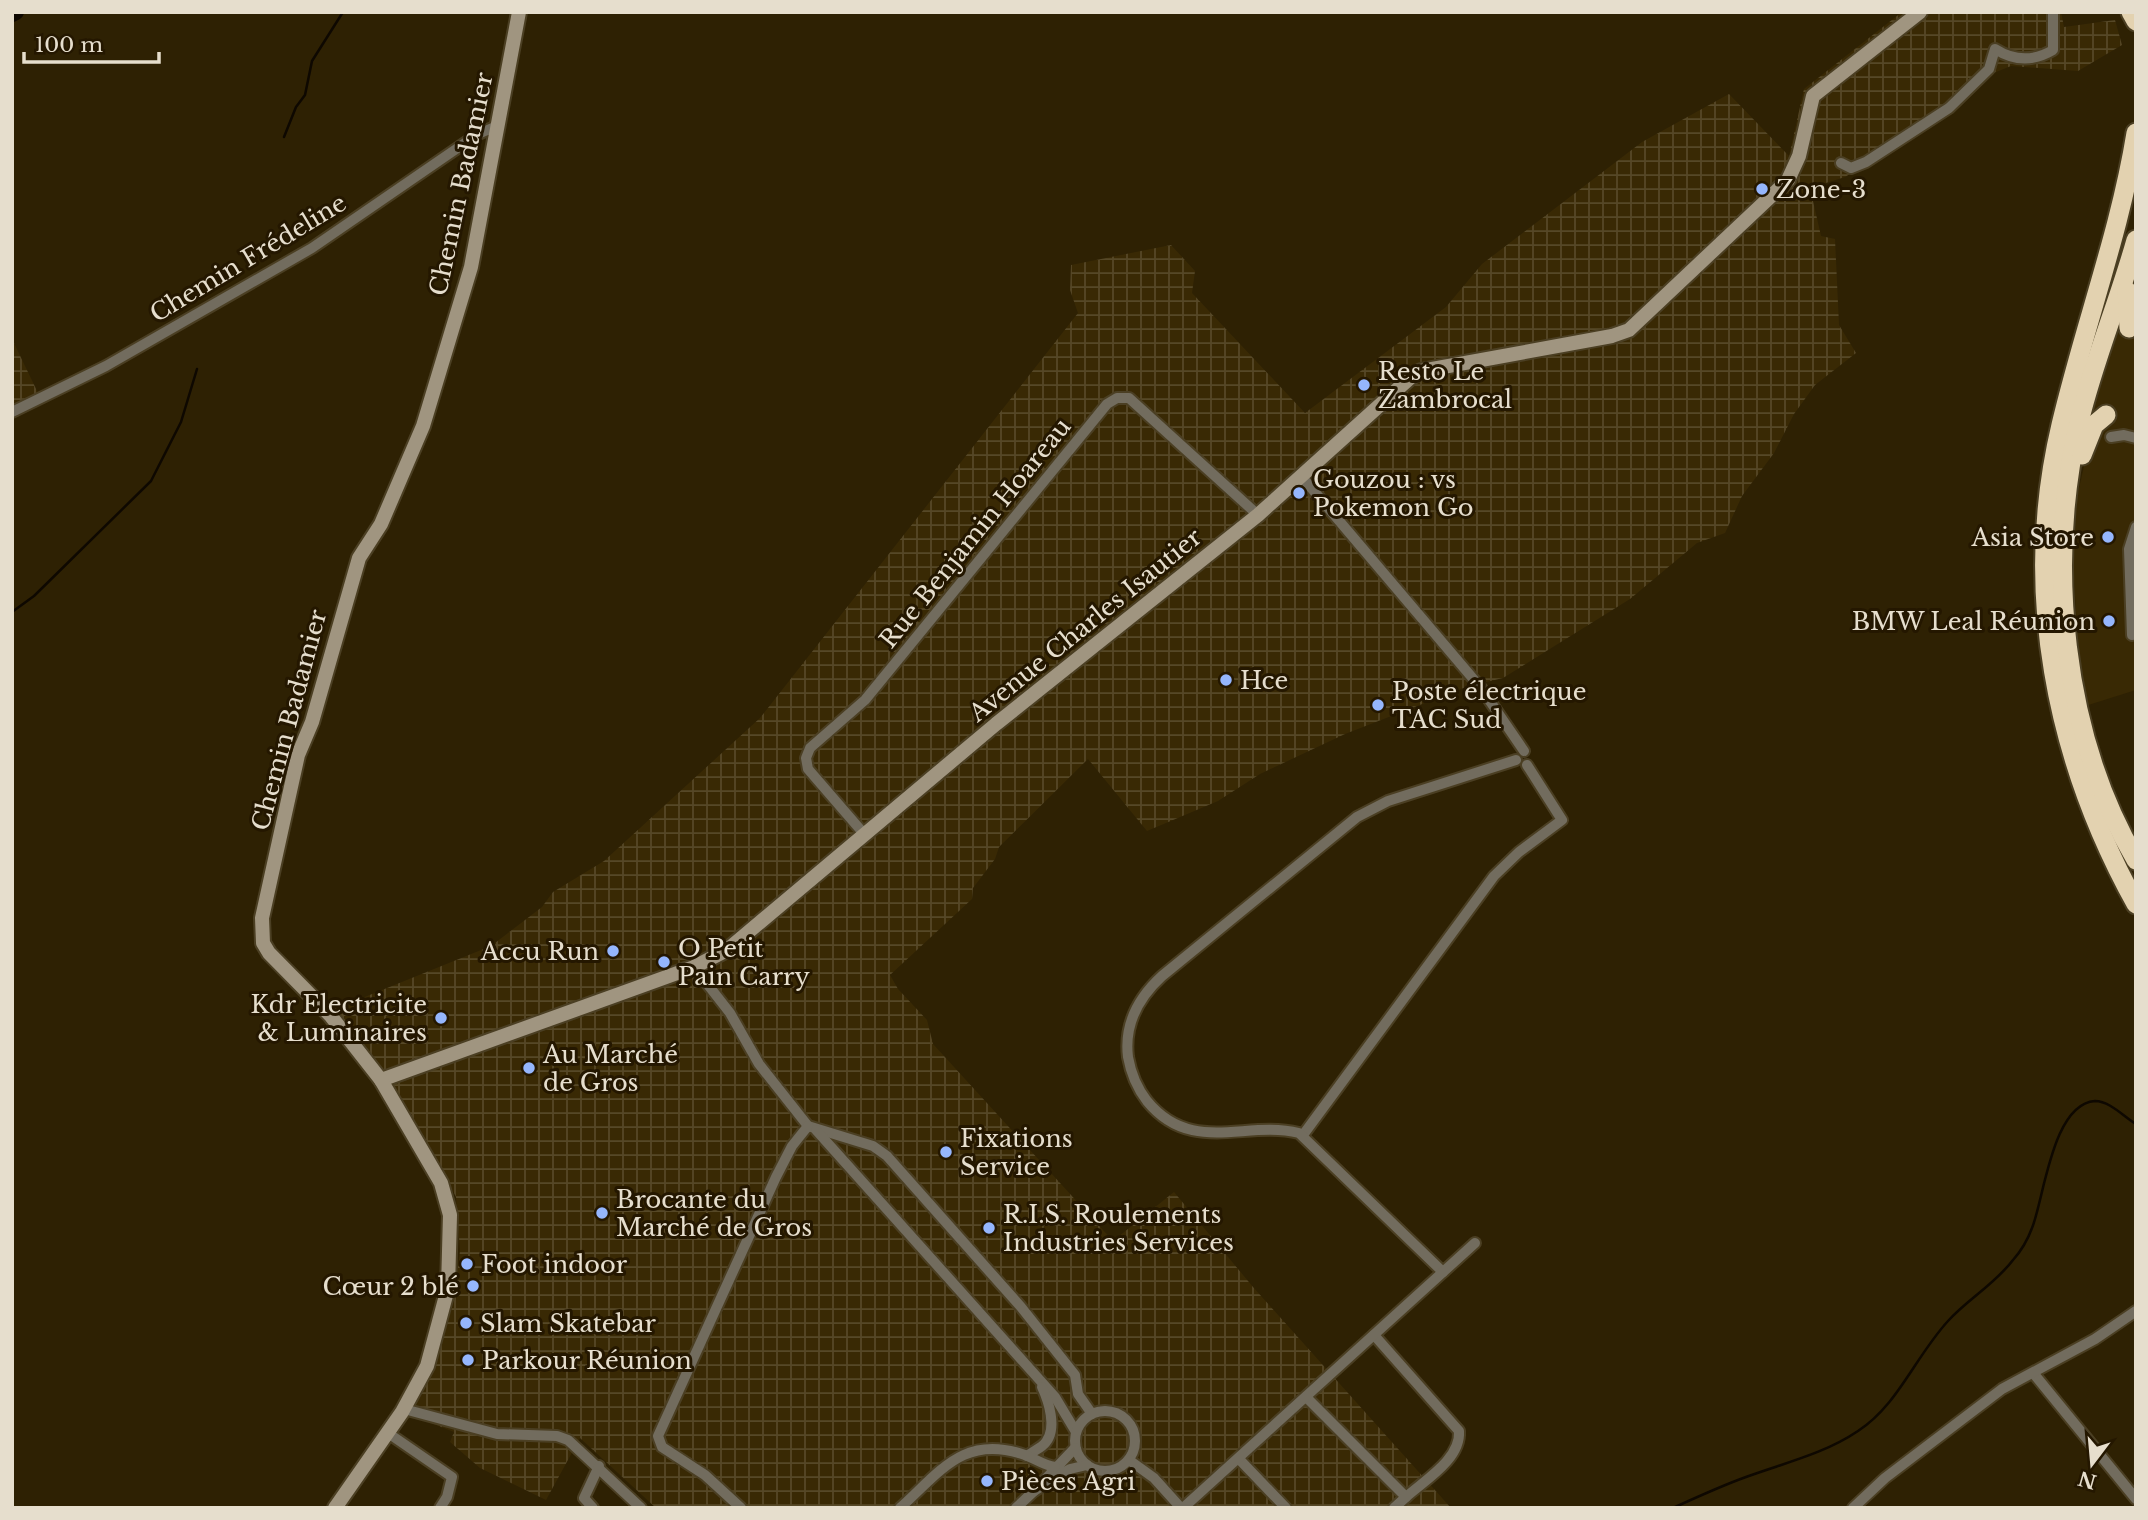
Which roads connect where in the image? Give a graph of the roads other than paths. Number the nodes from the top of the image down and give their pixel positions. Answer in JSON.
{"nodes":[{"id":1,"x":519,"y":12,"type":"edge"},
{"id":2,"x":1920,"y":12,"type":"edge"},
{"id":3,"x":2053,"y":12,"type":"edge"},
{"id":4,"x":2131,"y":12,"type":"edge"},
{"id":5,"x":2136,"y":20,"type":"edge"},
{"id":6,"x":497,"y":126,"type":"junction"},
{"id":7,"x":2136,"y":133,"type":"edge"},
{"id":8,"x":1841,"y":163,"type":"dead end"},
{"id":9,"x":2133,"y":249,"type":"edge"},
{"id":10,"x":2129,"y":328,"type":"dead end"},
{"id":11,"x":12,"y":412,"type":"edge"},
{"id":12,"x":2106,"y":415,"type":"dead end"},
{"id":13,"x":2111,"y":437,"type":"dead end"},
{"id":14,"x":2136,"y":438,"type":"edge"},
{"id":15,"x":1301,"y":477,"type":"junction"},
{"id":16,"x":1258,"y":515,"type":"junction"},
{"id":17,"x":2136,"y":527,"type":"edge"},
{"id":18,"x":2132,"y":635,"type":"dead end"},
{"id":19,"x":2070,"y":654,"type":"junction"},
{"id":20,"x":1519,"y":756,"type":"junction"},
{"id":21,"x":866,"y":835,"type":"junction"},
{"id":22,"x":2136,"y":860,"type":"edge"},
{"id":23,"x":2136,"y":905,"type":"edge"},
{"id":24,"x":694,"y":967,"type":"junction"},
{"id":25,"x":381,"y":1080,"type":"junction"},
{"id":26,"x":812,"y":1128,"type":"junction"},
{"id":27,"x":1303,"y":1135,"type":"junction"},
{"id":28,"x":1475,"y":1243,"type":"dead end"},
{"id":29,"x":1443,"y":1272,"type":"junction"},
{"id":30,"x":2136,"y":1311,"type":"edge"},
{"id":31,"x":1374,"y":1335,"type":"junction"},
{"id":32,"x":2034,"y":1374,"type":"junction"},
{"id":33,"x":1038,"y":1380,"type":"junction"},
{"id":34,"x":1306,"y":1397,"type":"junction"},
{"id":35,"x":404,"y":1409,"type":"junction"},
{"id":36,"x":1092,"y":1414,"type":"junction"},
{"id":37,"x":1076,"y":1432,"type":"junction"},
{"id":38,"x":388,"y":1433,"type":"junction"},
{"id":39,"x":1075,"y":1448,"type":"junction"},
{"id":40,"x":1027,"y":1456,"type":"junction"},
{"id":41,"x":1239,"y":1459,"type":"junction"},
{"id":42,"x":1129,"y":1460,"type":"junction"},
{"id":43,"x":1087,"y":1465,"type":"junction"},
{"id":44,"x":599,"y":1466,"type":"junction"},
{"id":45,"x":1055,"y":1467,"type":"junction"},
{"id":46,"x":1034,"y":1491,"type":"junction"},
{"id":47,"x":1406,"y":1497,"type":"junction"},
{"id":48,"x":2136,"y":1499,"type":"edge"},
{"id":49,"x":581,"y":1503,"type":"edge"},
{"id":50,"x":335,"y":1508,"type":"edge"},
{"id":51,"x":440,"y":1508,"type":"edge"},
{"id":52,"x":593,"y":1508,"type":"edge"},
{"id":53,"x":641,"y":1508,"type":"edge"},
{"id":54,"x":741,"y":1508,"type":"edge"},
{"id":55,"x":900,"y":1508,"type":"edge"},
{"id":56,"x":1016,"y":1508,"type":"edge"},
{"id":57,"x":1182,"y":1508,"type":"edge"},
{"id":58,"x":1286,"y":1508,"type":"edge"},
{"id":59,"x":1394,"y":1508,"type":"edge"},
{"id":60,"x":1853,"y":1508,"type":"edge"}],
"edges":[{"from":1,"to":6,"type":"street","name":"Chemin Badamier"},
{"from":2,"to":15,"type":"street","name":"Avenue Charles Isautier"},
{"from":3,"to":8,"type":"street"},
{"from":4,"to":5,"type":"highway"},
{"from":6,"to":11,"type":"street","name":"Chemin Frédeline"},
{"from":6,"to":25,"type":"street","name":"Chemin Badamier"},
{"from":7,"to":23,"type":"highway"},
{"from":9,"to":10,"type":"highway"},
{"from":9,"to":19,"type":"highway"},
{"from":12,"to":19,"type":"highway"},
{"from":13,"to":14,"type":"street"},
{"from":15,"to":16,"type":"street","name":"Avenue Charles Isautier"},
{"from":15,"to":20,"type":"street"},
{"from":16,"to":21,"type":"street","name":"Avenue Charles Isautier"},
{"from":16,"to":21,"type":"street","name":"Rue Benjamin Hoareau"},
{"from":17,"to":18,"type":"street"},
{"from":19,"to":22,"type":"highway"},
{"from":20,"to":27,"type":"street"},
{"from":20,"to":27,"type":"street"},
{"from":21,"to":24,"type":"street","name":"Avenue Charles Isautier"},
{"from":24,"to":25,"type":"street","name":"Avenue Charles Isautier"},
{"from":24,"to":26,"type":"street"},
{"from":25,"to":35,"type":"street","name":"Chemin Badamier"},
{"from":26,"to":33,"type":"street"},
{"from":26,"to":36,"type":"street"},
{"from":26,"to":54,"type":"street"},
{"from":27,"to":29,"type":"street"},
{"from":28,"to":29,"type":"street"},
{"from":29,"to":31,"type":"street"},
{"from":30,"to":32,"type":"street"},
{"from":31,"to":34,"type":"street"},
{"from":31,"to":47,"type":"street"},
{"from":32,"to":48,"type":"street"},
{"from":32,"to":60,"type":"street"},
{"from":33,"to":37,"type":"street"},
{"from":33,"to":40,"type":"street"},
{"from":34,"to":41,"type":"street"},
{"from":34,"to":47,"type":"street"},
{"from":35,"to":38,"type":"street","name":"Chemin Badamier"},
{"from":35,"to":44,"type":"street"},
{"from":36,"to":37,"type":"street"},
{"from":36,"to":42,"type":"street"},
{"from":37,"to":39,"type":"street"},
{"from":38,"to":50,"type":"street","name":"Chemin Badamier"},
{"from":38,"to":51,"type":"street"},
{"from":39,"to":43,"type":"street"},
{"from":39,"to":45,"type":"street"},
{"from":40,"to":45,"type":"street"},
{"from":40,"to":55,"type":"street"},
{"from":41,"to":57,"type":"street"},
{"from":41,"to":58,"type":"street"},
{"from":42,"to":43,"type":"street"},
{"from":42,"to":57,"type":"street"},
{"from":43,"to":46,"type":"street"},
{"from":44,"to":49,"type":"street"},
{"from":44,"to":53,"type":"street"},
{"from":45,"to":46,"type":"street"},
{"from":46,"to":56,"type":"street"},
{"from":47,"to":59,"type":"street"},
{"from":49,"to":52,"type":"street"}]}
